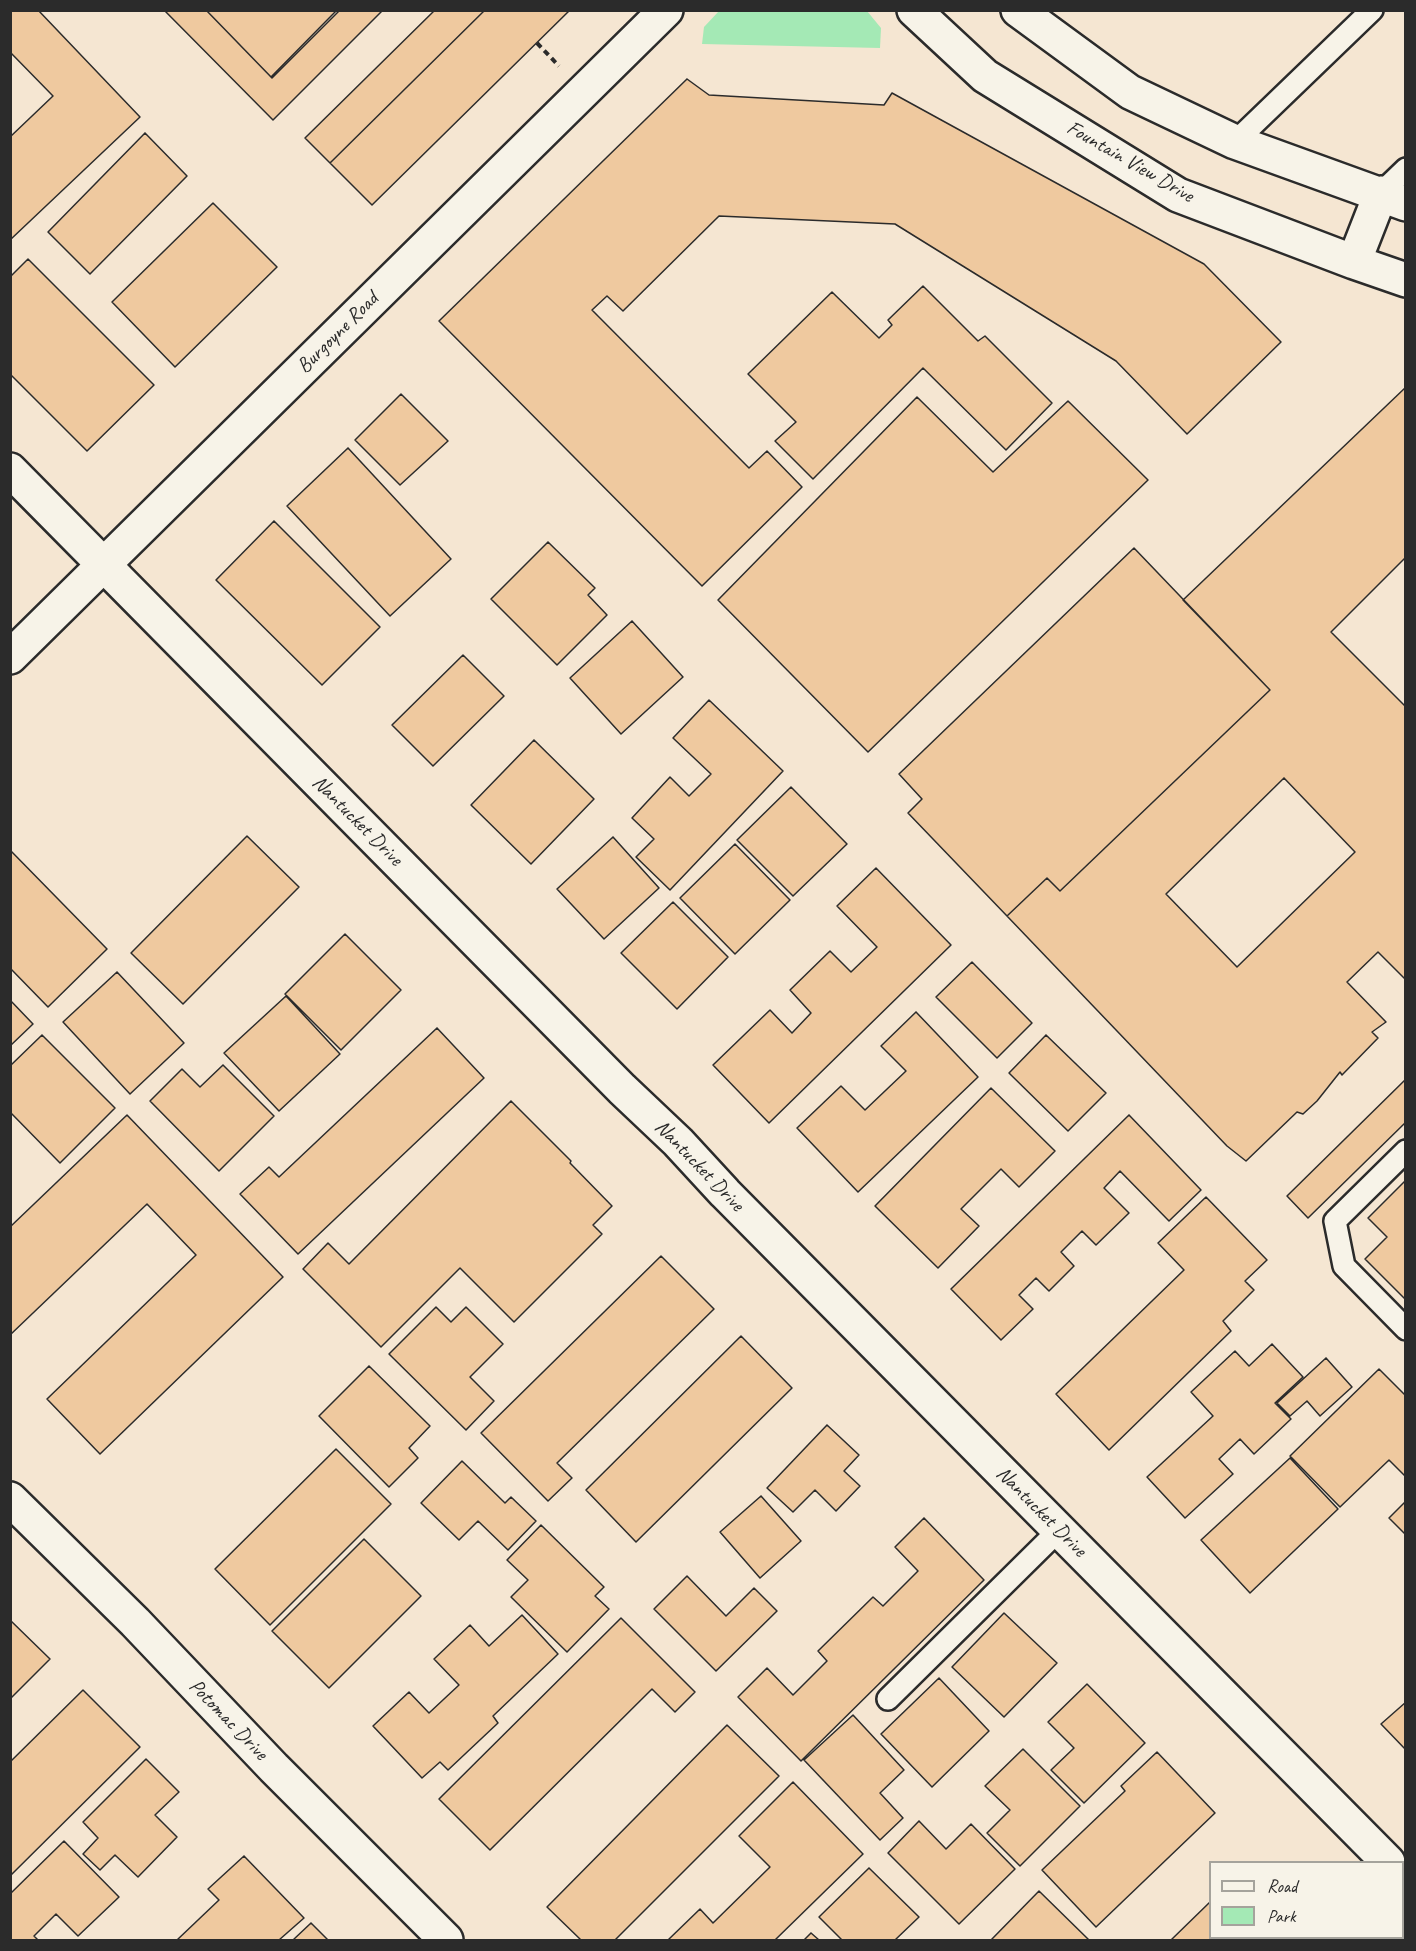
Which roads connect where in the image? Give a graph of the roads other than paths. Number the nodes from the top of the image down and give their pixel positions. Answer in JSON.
{"nodes":[{"id":1,"x":666,"y":10,"type":"edge"},
{"id":2,"x":914,"y":10,"type":"edge"},
{"id":3,"x":1017,"y":10,"type":"edge"},
{"id":4,"x":1372,"y":10,"type":"edge"},
{"id":5,"x":1235,"y":142,"type":"junction"},
{"id":6,"x":1406,"y":169,"type":"edge"},
{"id":7,"x":1393,"y":198,"type":"edge"},
{"id":8,"x":1354,"y":262,"type":"junction"},
{"id":9,"x":1406,"y":280,"type":"edge"},
{"id":10,"x":10,"y":470,"type":"edge"},
{"id":11,"x":103,"y":564,"type":"junction"},
{"id":12,"x":10,"y":657,"type":"edge"},
{"id":13,"x":1406,"y":1151,"type":"edge"},
{"id":14,"x":1406,"y":1329,"type":"edge"},
{"id":15,"x":10,"y":1499,"type":"edge"},
{"id":16,"x":1059,"y":1530,"type":"junction"},
{"id":17,"x":888,"y":1700,"type":"dead end"},
{"id":18,"x":1386,"y":1861,"type":"edge"},
{"id":19,"x":446,"y":1941,"type":"edge"}],
"edges":[{"from":1,"to":11,"type":"street","name":"Burgoyne Road"},
{"from":2,"to":8,"type":"street","name":"Fountain View Drive"},
{"from":3,"to":5,"type":"street"},
{"from":4,"to":5,"type":"lane"},
{"from":5,"to":7,"type":"street"},
{"from":6,"to":7,"type":"lane"},
{"from":7,"to":8,"type":"street"},
{"from":8,"to":9,"type":"street","name":"Fountain View Drive"},
{"from":10,"to":11,"type":"street","name":"Nantucket Drive"},
{"from":11,"to":12,"type":"street","name":"Burgoyne Road"},
{"from":11,"to":16,"type":"street","name":"Nantucket Drive"},
{"from":13,"to":14,"type":"lane"},
{"from":15,"to":19,"type":"street","name":"Potomac Drive"},
{"from":16,"to":17,"type":"lane"},
{"from":16,"to":18,"type":"street","name":"Nantucket Drive"}]}
